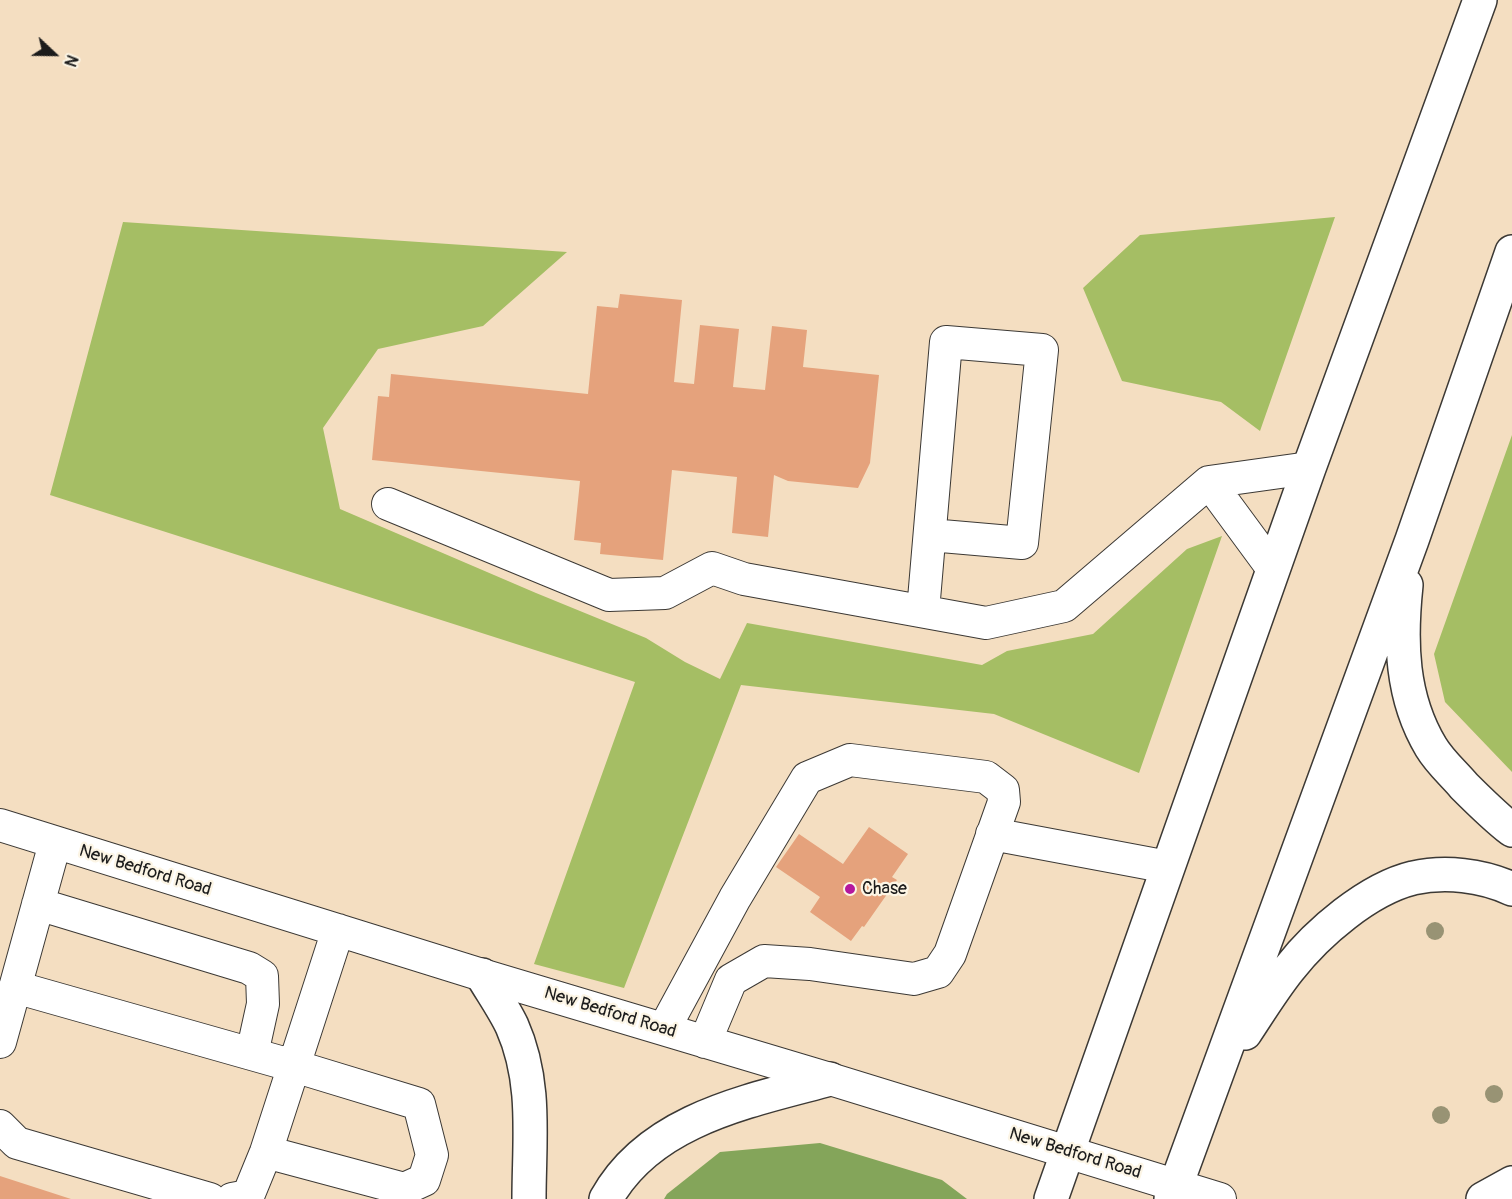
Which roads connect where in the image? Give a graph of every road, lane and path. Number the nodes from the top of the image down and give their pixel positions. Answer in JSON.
{"nodes":[{"id":1,"x":1480,"y":0,"type":"edge"},
{"id":2,"x":1512,"y":252,"type":"edge"},
{"id":3,"x":1308,"y":468,"type":"junction"},
{"id":4,"x":1209,"y":482,"type":"junction"},
{"id":5,"x":388,"y":504,"type":"dead end"},
{"id":6,"x":930,"y":535,"type":"junction"},
{"id":7,"x":1412,"y":540,"type":"junction"},
{"id":8,"x":1273,"y":569,"type":"junction"},
{"id":9,"x":923,"y":611,"type":"junction"},
{"id":10,"x":0,"y":825,"type":"edge"},
{"id":11,"x":1512,"y":830,"type":"edge"},
{"id":12,"x":992,"y":834,"type":"junction"},
{"id":13,"x":55,"y":843,"type":"junction"},
{"id":14,"x":1168,"y":867,"type":"junction"},
{"id":15,"x":1512,"y":889,"type":"edge"},
{"id":16,"x":38,"y":904,"type":"junction"},
{"id":17,"x":338,"y":930,"type":"junction"},
{"id":18,"x":482,"y":975,"type":"junction"},
{"id":19,"x":15,"y":987,"type":"junction"},
{"id":20,"x":664,"y":1029,"type":"junction"},
{"id":21,"x":0,"y":1042,"type":"edge"},
{"id":22,"x":705,"y":1042,"type":"junction"},
{"id":23,"x":252,"y":1054,"type":"junction"},
{"id":24,"x":294,"y":1066,"type":"junction"},
{"id":25,"x":830,"y":1078,"type":"junction"},
{"id":26,"x":1213,"y":1083,"type":"junction"},
{"id":27,"x":0,"y":1126,"type":"edge"},
{"id":28,"x":1068,"y":1151,"type":"junction"},
{"id":29,"x":266,"y":1152,"type":"junction"},
{"id":30,"x":1512,"y":1183,"type":"edge"},
{"id":31,"x":1173,"y":1192,"type":"edge"},
{"id":32,"x":210,"y":1199,"type":"edge"},
{"id":33,"x":232,"y":1199,"type":"edge"},
{"id":34,"x":529,"y":1199,"type":"edge"},
{"id":35,"x":606,"y":1199,"type":"edge"},
{"id":36,"x":1051,"y":1199,"type":"edge"},
{"id":37,"x":1220,"y":1199,"type":"edge"},
{"id":38,"x":1483,"y":1199,"type":"edge"}],
"edges":[{"from":1,"to":3,"type":"highway"},
{"from":2,"to":7,"type":"highway"},
{"from":3,"to":4,"type":"street"},
{"from":3,"to":8,"type":"highway"},
{"from":4,"to":8,"type":"street"},
{"from":4,"to":9,"type":"street"},
{"from":5,"to":9,"type":"street"},
{"from":6,"to":6,"type":"street"},
{"from":6,"to":9,"type":"street"},
{"from":7,"to":11,"type":"highway"},
{"from":7,"to":26,"type":"highway"},
{"from":8,"to":14,"type":"highway"},
{"from":10,"to":13,"type":"street","name":"New Bedford Road"},
{"from":12,"to":14,"type":"street"},
{"from":12,"to":20,"type":"street"},
{"from":12,"to":22,"type":"street"},
{"from":13,"to":16,"type":"street"},
{"from":13,"to":17,"type":"street","name":"New Bedford Road"},
{"from":14,"to":28,"type":"highway"},
{"from":15,"to":26,"type":"highway"},
{"from":16,"to":19,"type":"street"},
{"from":16,"to":23,"type":"street"},
{"from":17,"to":18,"type":"street","name":"New Bedford Road"},
{"from":17,"to":24,"type":"street"},
{"from":18,"to":20,"type":"street","name":"New Bedford Road"},
{"from":18,"to":34,"type":"highway"},
{"from":19,"to":21,"type":"street"},
{"from":19,"to":23,"type":"street"},
{"from":20,"to":22,"type":"street","name":"New Bedford Road"},
{"from":22,"to":25,"type":"street","name":"New Bedford Road"},
{"from":23,"to":24,"type":"street"},
{"from":24,"to":29,"type":"street"},
{"from":24,"to":29,"type":"street"},
{"from":25,"to":28,"type":"street","name":"New Bedford Road"},
{"from":25,"to":35,"type":"highway"},
{"from":26,"to":31,"type":"highway"},
{"from":27,"to":32,"type":"street"},
{"from":28,"to":31,"type":"street","name":"New Bedford Road"},
{"from":28,"to":36,"type":"highway"},
{"from":29,"to":33,"type":"street"},
{"from":30,"to":38,"type":"highway"},
{"from":31,"to":37,"type":"street","name":"New Bedford Road"}]}
